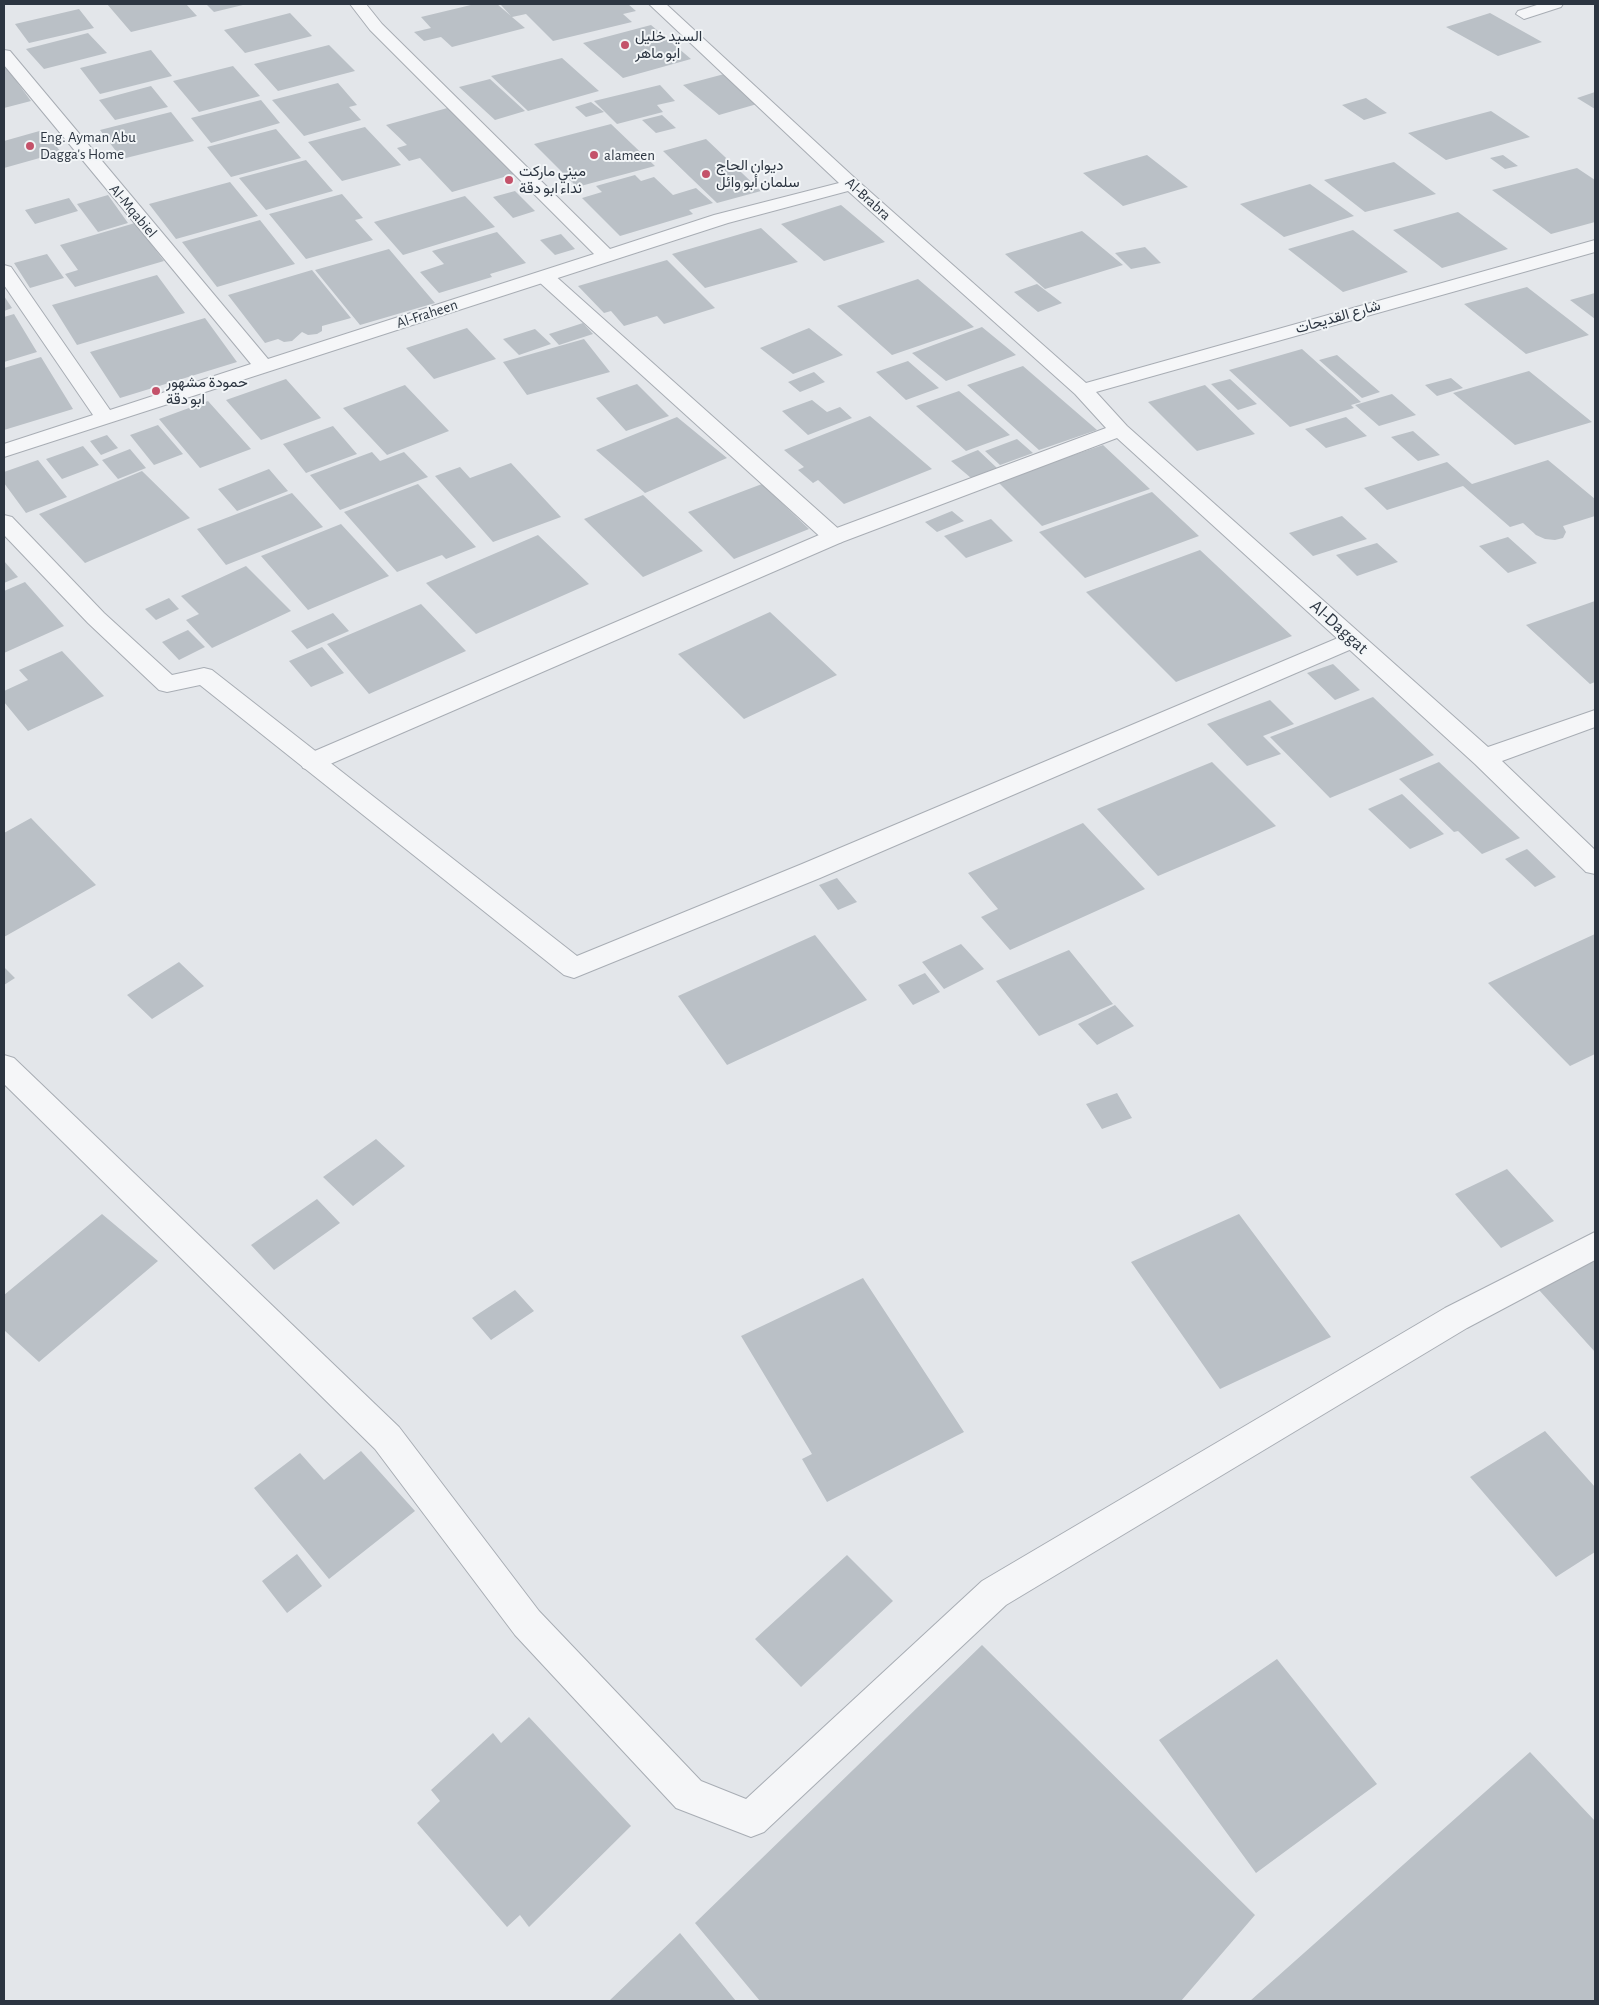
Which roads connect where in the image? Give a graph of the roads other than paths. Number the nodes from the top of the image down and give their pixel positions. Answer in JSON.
{"nodes":[{"id":1,"x":358,"y":4,"type":"edge"},
{"id":2,"x":657,"y":4,"type":"edge"},
{"id":3,"x":1555,"y":4,"type":"edge"},
{"id":4,"x":1524,"y":14,"type":"dead end"},
{"id":5,"x":4,"y":55,"type":"edge"},
{"id":6,"x":852,"y":185,"type":"junction"},
{"id":7,"x":1595,"y":246,"type":"edge"},
{"id":8,"x":608,"y":257,"type":"junction"},
{"id":9,"x":4,"y":271,"type":"edge"},
{"id":10,"x":545,"y":277,"type":"junction"},
{"id":11,"x":264,"y":366,"type":"junction"},
{"id":12,"x":1082,"y":390,"type":"junction"},
{"id":13,"x":106,"y":419,"type":"junction"},
{"id":14,"x":1120,"y":430,"type":"junction"},
{"id":15,"x":4,"y":451,"type":"edge"},
{"id":16,"x":4,"y":522,"type":"edge"},
{"id":17,"x":834,"y":537,"type":"junction"},
{"id":18,"x":1353,"y":640,"type":"junction"},
{"id":19,"x":1595,"y":718,"type":"edge"},
{"id":20,"x":1484,"y":758,"type":"junction"},
{"id":21,"x":312,"y":762,"type":"junction"},
{"id":22,"x":1595,"y":865,"type":"edge"},
{"id":23,"x":4,"y":1066,"type":"edge"},
{"id":24,"x":1595,"y":1245,"type":"edge"}],
"edges":[{"from":1,"to":8,"type":"street"},
{"from":2,"to":6,"type":"street","name":"Al-Brabra"},
{"from":3,"to":4,"type":"street"},
{"from":5,"to":11,"type":"street","name":"Al-Mqabiel"},
{"from":6,"to":8,"type":"street","name":"Al-Fraheen"},
{"from":6,"to":12,"type":"street","name":"Al-Brabra"},
{"from":7,"to":12,"type":"street","name":"شارع القديحات"},
{"from":8,"to":10,"type":"street","name":"Al-Fraheen"},
{"from":9,"to":13,"type":"street"},
{"from":10,"to":11,"type":"street","name":"Al-Fraheen"},
{"from":10,"to":17,"type":"street"},
{"from":11,"to":13,"type":"street","name":"Al-Fraheen"},
{"from":12,"to":14,"type":"street","name":"Al-Daggat"},
{"from":13,"to":15,"type":"street","name":"Al-Fraheen"},
{"from":14,"to":17,"type":"street"},
{"from":14,"to":18,"type":"street","name":"Al-Daggat"},
{"from":16,"to":21,"type":"street"},
{"from":17,"to":21,"type":"street"},
{"from":18,"to":20,"type":"street","name":"Al-Daggat"},
{"from":18,"to":21,"type":"street"},
{"from":19,"to":20,"type":"street"},
{"from":20,"to":22,"type":"street","name":"Al-Daggat"},
{"from":23,"to":24,"type":"street"}]}
